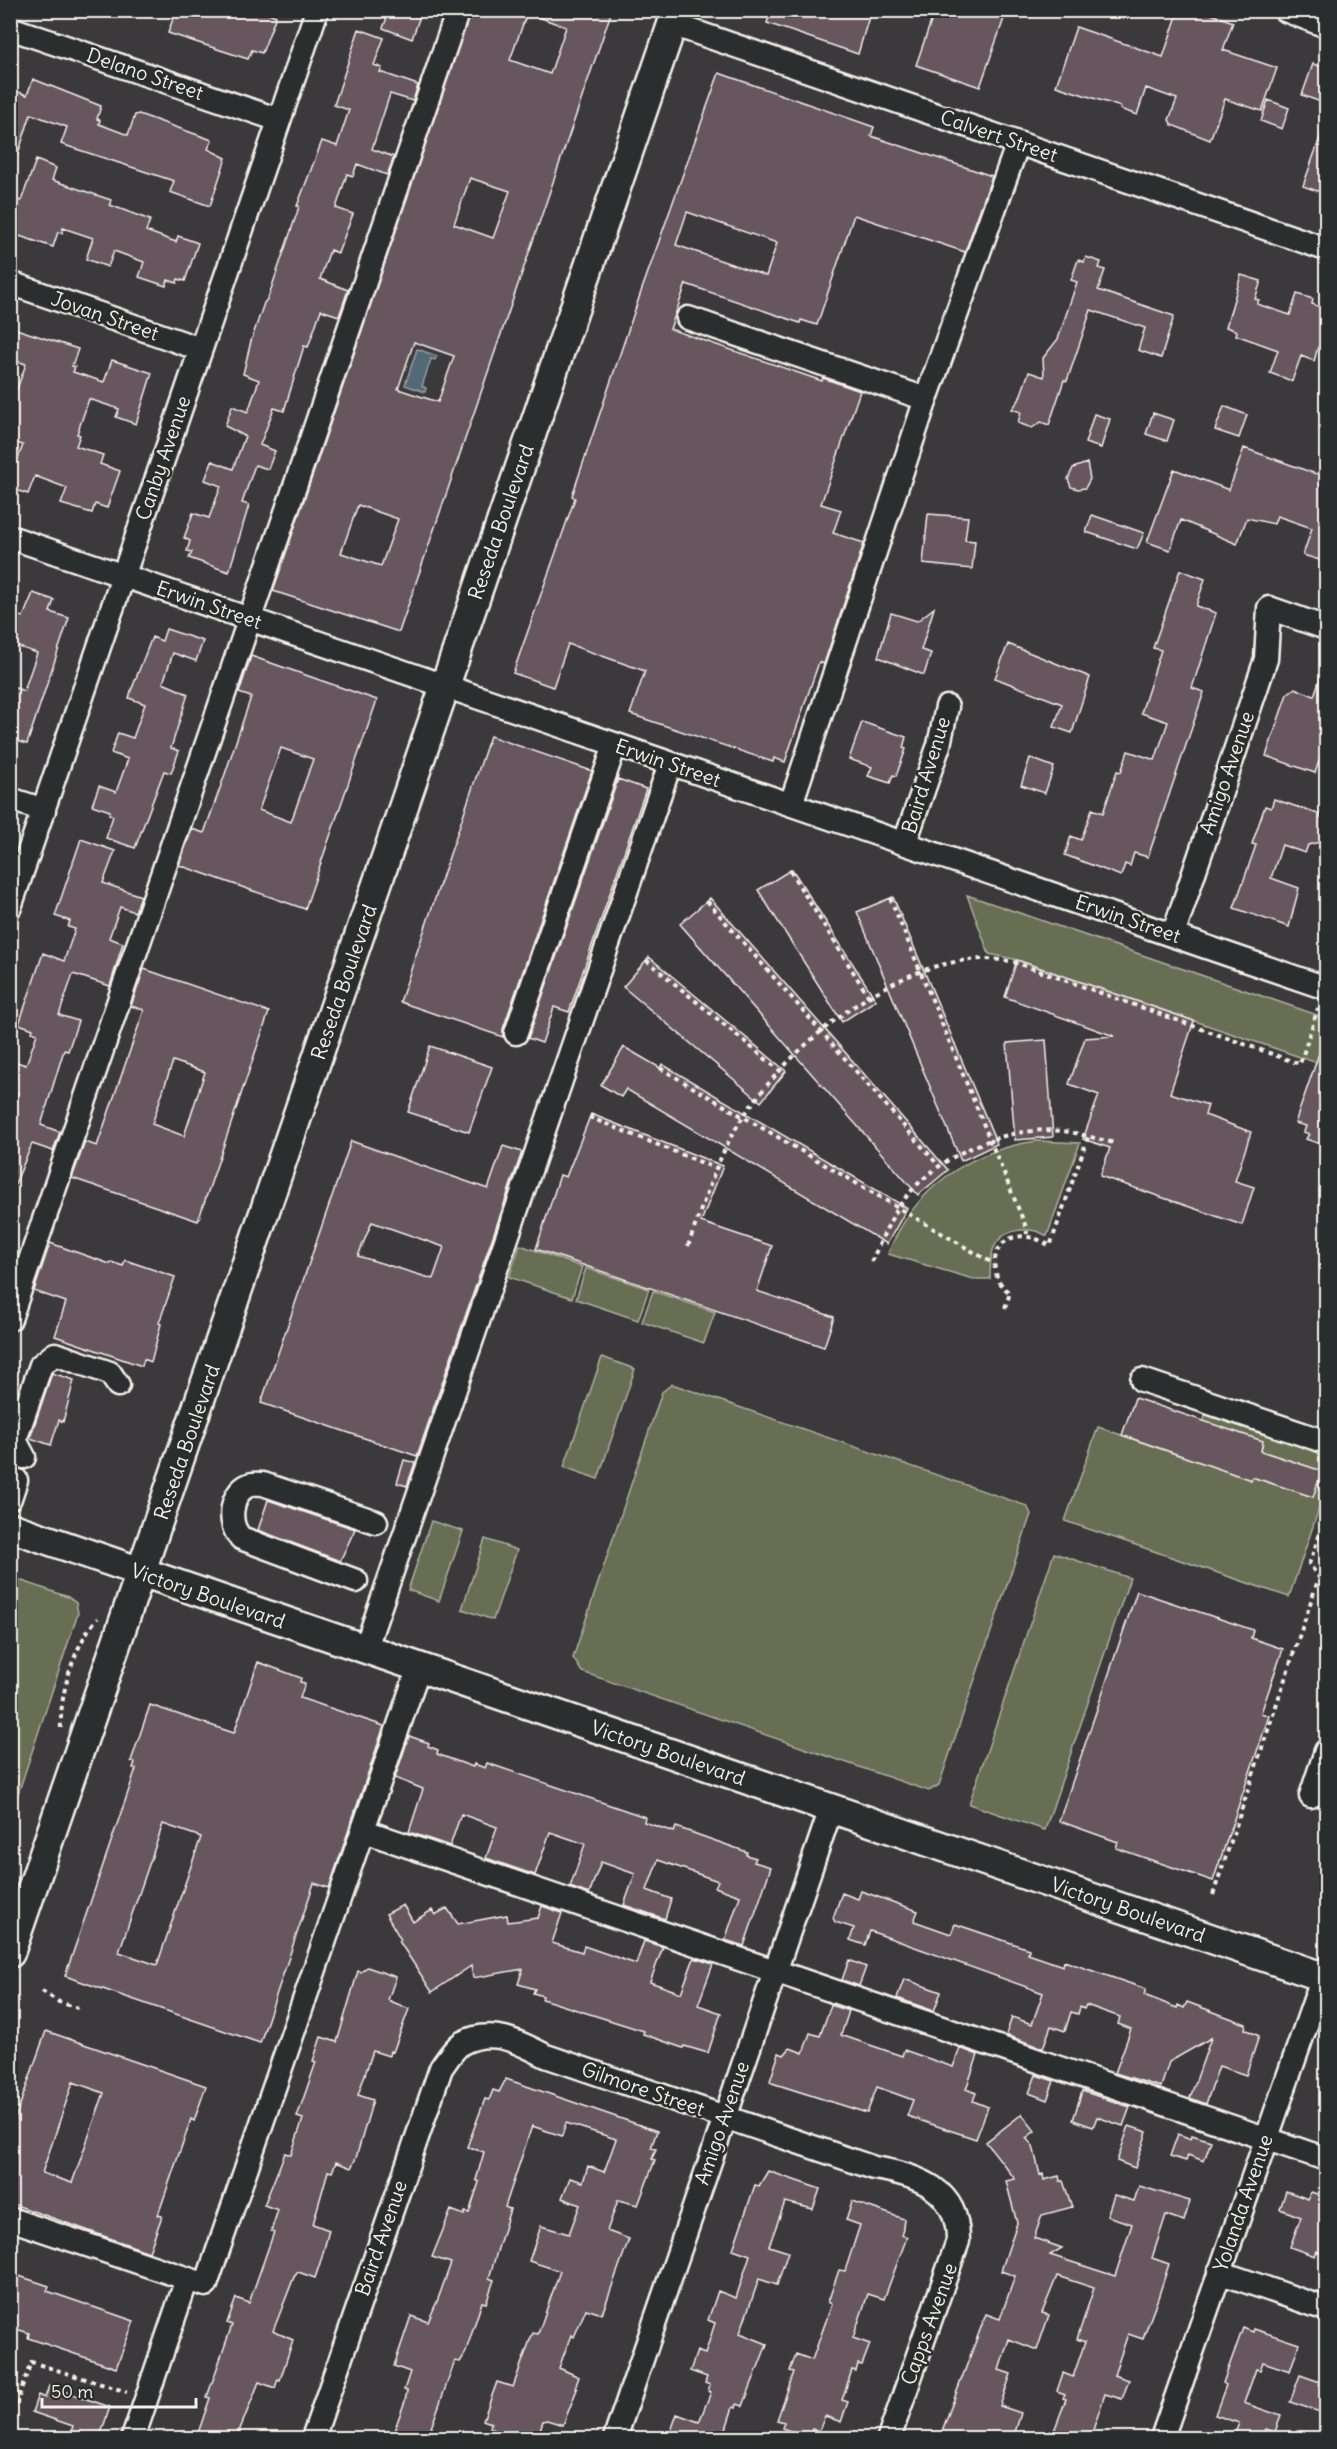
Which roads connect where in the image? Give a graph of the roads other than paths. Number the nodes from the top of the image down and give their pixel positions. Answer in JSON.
{"nodes":[{"id":1,"x":317,"y":10,"type":"edge"},
{"id":2,"x":458,"y":10,"type":"edge"},
{"id":3,"x":1285,"y":10,"type":"edge"},
{"id":4,"x":675,"y":17,"type":"edge"},
{"id":5,"x":1326,"y":26,"type":"edge"},
{"id":6,"x":10,"y":28,"type":"edge"},
{"id":7,"x":279,"y":120,"type":"junction"},
{"id":8,"x":1018,"y":143,"type":"junction"},
{"id":9,"x":1326,"y":249,"type":"edge"},
{"id":10,"x":10,"y":283,"type":"edge"},
{"id":11,"x":688,"y":318,"type":"dead end"},
{"id":12,"x":200,"y":349,"type":"junction"},
{"id":13,"x":926,"y":399,"type":"junction"},
{"id":14,"x":10,"y":537,"type":"edge"},
{"id":15,"x":123,"y":576,"type":"junction"},
{"id":16,"x":250,"y":620,"type":"junction"},
{"id":17,"x":1326,"y":628,"type":"edge"},
{"id":18,"x":446,"y":686,"type":"junction"},
{"id":19,"x":947,"y":707,"type":"dead end"},
{"id":20,"x":615,"y":745,"type":"junction"},
{"id":21,"x":670,"y":764,"type":"junction"},
{"id":22,"x":10,"y":799,"type":"edge"},
{"id":23,"x":791,"y":804,"type":"junction"},
{"id":24,"x":44,"y":810,"type":"junction"},
{"id":25,"x":905,"y":842,"type":"junction"},
{"id":26,"x":10,"y":907,"type":"edge"},
{"id":27,"x":1173,"y":934,"type":"junction"},
{"id":28,"x":1322,"y":998,"type":"edge"},
{"id":29,"x":516,"y":1033,"type":"dead end"},
{"id":30,"x":10,"y":1319,"type":"edge"},
{"id":31,"x":1142,"y":1380,"type":"dead end"},
{"id":32,"x":118,"y":1385,"type":"dead end"},
{"id":33,"x":1326,"y":1442,"type":"edge"},
{"id":34,"x":24,"y":1457,"type":"dead end"},
{"id":35,"x":376,"y":1522,"type":"dead end"},
{"id":36,"x":10,"y":1527,"type":"edge"},
{"id":37,"x":142,"y":1572,"type":"junction"},
{"id":38,"x":356,"y":1581,"type":"dead end"},
{"id":39,"x":365,"y":1650,"type":"junction"},
{"id":40,"x":419,"y":1667,"type":"junction"},
{"id":41,"x":1326,"y":1751,"type":"edge"},
{"id":42,"x":1311,"y":1796,"type":"dead end"},
{"id":43,"x":831,"y":1809,"type":"junction"},
{"id":44,"x":364,"y":1831,"type":"junction"},
{"id":45,"x":10,"y":1953,"type":"edge"},
{"id":46,"x":776,"y":1971,"type":"junction"},
{"id":47,"x":1325,"y":1974,"type":"edge"},
{"id":48,"x":460,"y":2044,"type":"joint"},
{"id":49,"x":724,"y":2117,"type":"junction"},
{"id":50,"x":1266,"y":2139,"type":"junction"},
{"id":51,"x":1326,"y":2158,"type":"edge"},
{"id":52,"x":951,"y":2210,"type":"joint"},
{"id":53,"x":10,"y":2218,"type":"edge"},
{"id":54,"x":1219,"y":2272,"type":"junction"},
{"id":55,"x":187,"y":2279,"type":"junction"},
{"id":56,"x":1326,"y":2309,"type":"edge"},
{"id":57,"x":133,"y":2439,"type":"edge"},
{"id":58,"x":313,"y":2439,"type":"edge"},
{"id":59,"x":615,"y":2439,"type":"edge"},
{"id":60,"x":889,"y":2439,"type":"edge"},
{"id":61,"x":1162,"y":2439,"type":"edge"}],
"edges":[{"from":1,"to":7,"type":"street","name":"Canby Avenue"},
{"from":2,"to":16,"type":"street"},
{"from":3,"to":5,"type":"street"},
{"from":4,"to":8,"type":"street","name":"Calvert Street"},
{"from":4,"to":18,"type":"main road","name":"Reseda Boulevard"},
{"from":6,"to":7,"type":"street","name":"Delano Street"},
{"from":7,"to":12,"type":"street","name":"Canby Avenue"},
{"from":8,"to":9,"type":"street","name":"Calvert Street"},
{"from":8,"to":13,"type":"street"},
{"from":10,"to":12,"type":"street","name":"Jovan Street"},
{"from":11,"to":13,"type":"street"},
{"from":12,"to":15,"type":"street","name":"Canby Avenue"},
{"from":13,"to":23,"type":"street"},
{"from":14,"to":15,"type":"street","name":"Erwin Street"},
{"from":15,"to":16,"type":"street","name":"Erwin Street"},
{"from":15,"to":24,"type":"street","name":"Canby Avenue"},
{"from":16,"to":18,"type":"street","name":"Erwin Street"},
{"from":16,"to":30,"type":"street"},
{"from":17,"to":27,"type":"street","name":"Amigo Avenue"},
{"from":18,"to":20,"type":"street","name":"Erwin Street"},
{"from":18,"to":37,"type":"main road","name":"Reseda Boulevard"},
{"from":19,"to":25,"type":"street","name":"Baird Avenue"},
{"from":20,"to":21,"type":"street","name":"Erwin Street"},
{"from":20,"to":29,"type":"street"},
{"from":21,"to":23,"type":"street","name":"Erwin Street"},
{"from":21,"to":39,"type":"street"},
{"from":22,"to":24,"type":"street"},
{"from":23,"to":25,"type":"street","name":"Erwin Street"},
{"from":24,"to":26,"type":"street","name":"Canby Avenue"},
{"from":25,"to":27,"type":"street","name":"Erwin Street"},
{"from":27,"to":28,"type":"street","name":"Erwin Street"},
{"from":31,"to":33,"type":"street"},
{"from":32,"to":34,"type":"street"},
{"from":35,"to":38,"type":"street"},
{"from":36,"to":37,"type":"main road","name":"Victory Boulevard"},
{"from":37,"to":39,"type":"main road","name":"Victory Boulevard"},
{"from":37,"to":45,"type":"main road","name":"Reseda Boulevard"},
{"from":39,"to":40,"type":"main road","name":"Victory Boulevard"},
{"from":40,"to":43,"type":"main road","name":"Victory Boulevard"},
{"from":40,"to":44,"type":"street"},
{"from":41,"to":42,"type":"street"},
{"from":43,"to":46,"type":"street","name":"Amigo Avenue"},
{"from":43,"to":47,"type":"main road","name":"Victory Boulevard"},
{"from":44,"to":46,"type":"street"},
{"from":44,"to":55,"type":"street"},
{"from":46,"to":49,"type":"street","name":"Amigo Avenue"},
{"from":46,"to":50,"type":"street"},
{"from":47,"to":50,"type":"street","name":"Yolanda Avenue"},
{"from":48,"to":49,"type":"street","name":"Gilmore Street"},
{"from":48,"to":58,"type":"street","name":"Baird Avenue"},
{"from":49,"to":52,"type":"street","name":"Gilmore Street"},
{"from":49,"to":59,"type":"street","name":"Amigo Avenue"},
{"from":50,"to":51,"type":"street"},
{"from":50,"to":54,"type":"street","name":"Yolanda Avenue"},
{"from":52,"to":60,"type":"street","name":"Capps Avenue"},
{"from":53,"to":55,"type":"street"},
{"from":54,"to":56,"type":"street"},
{"from":54,"to":61,"type":"street","name":"Yolanda Avenue"},
{"from":55,"to":57,"type":"street"}]}
